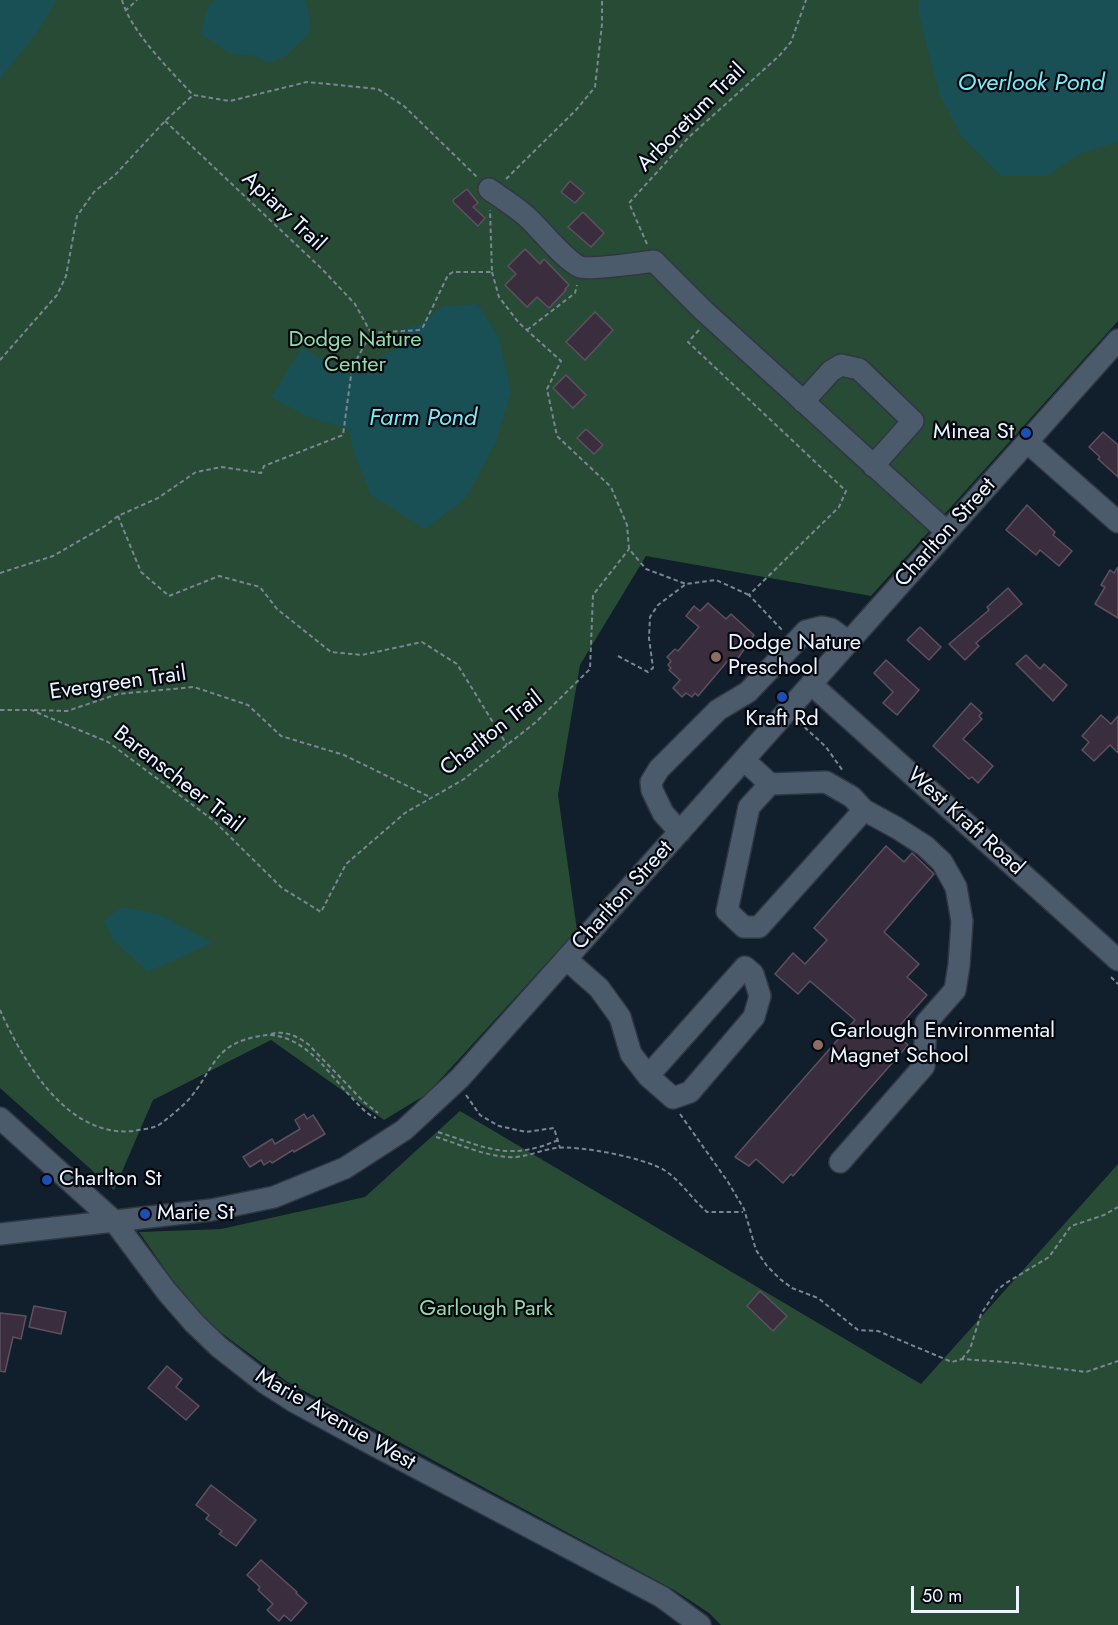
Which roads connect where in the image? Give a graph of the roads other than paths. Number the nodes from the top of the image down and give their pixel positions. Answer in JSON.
{"nodes":[{"id":1,"x":491,"y":190,"type":"road end"},
{"id":2,"x":1118,"y":340,"type":"edge"},
{"id":3,"x":803,"y":402,"type":"junction"},
{"id":4,"x":1027,"y":442,"type":"junction"},
{"id":5,"x":873,"y":466,"type":"junction"},
{"id":6,"x":1118,"y":522,"type":"edge"},
{"id":7,"x":947,"y":532,"type":"junction"},
{"id":8,"x":849,"y":642,"type":"junction"},
{"id":9,"x":811,"y":684,"type":"junction"},
{"id":10,"x":744,"y":760,"type":"junction"},
{"id":11,"x":724,"y":782,"type":"junction"},
{"id":12,"x":770,"y":784,"type":"junction"},
{"id":13,"x":858,"y":804,"type":"junction"},
{"id":14,"x":749,"y":807,"type":"junction"},
{"id":15,"x":680,"y":832,"type":"junction"},
{"id":16,"x":566,"y":959,"type":"junction"},
{"id":17,"x":1118,"y":960,"type":"edge"},
{"id":18,"x":648,"y":1076,"type":"junction"},
{"id":19,"x":0,"y":1118,"type":"edge"},
{"id":20,"x":840,"y":1162,"type":"dead end"},
{"id":21,"x":114,"y":1221,"type":"junction"},
{"id":22,"x":0,"y":1234,"type":"edge"},
{"id":23,"x":700,"y":1625,"type":"edge"}],
"edges":[{"from":1,"to":3,"type":"street"},
{"from":2,"to":4,"type":"street","name":"Charlton Street"},
{"from":3,"to":5,"type":"street"},
{"from":3,"to":5,"type":"street"},
{"from":4,"to":6,"type":"street"},
{"from":4,"to":7,"type":"street","name":"Charlton Street"},
{"from":5,"to":7,"type":"street"},
{"from":7,"to":8,"type":"street","name":"Charlton Street"},
{"from":8,"to":9,"type":"street","name":"Charlton Street"},
{"from":8,"to":15,"type":"street"},
{"from":9,"to":10,"type":"street","name":"Charlton Street"},
{"from":9,"to":17,"type":"street","name":"West Kraft Road"},
{"from":10,"to":11,"type":"street","name":"Charlton Street"},
{"from":10,"to":12,"type":"street"},
{"from":11,"to":14,"type":"street"},
{"from":11,"to":15,"type":"street","name":"Charlton Street"},
{"from":12,"to":13,"type":"street"},
{"from":12,"to":14,"type":"street"},
{"from":13,"to":14,"type":"street"},
{"from":13,"to":20,"type":"street"},
{"from":15,"to":16,"type":"street","name":"Charlton Street"},
{"from":16,"to":18,"type":"street"},
{"from":16,"to":21,"type":"street","name":"Charlton Street"},
{"from":18,"to":18,"type":"street"},
{"from":19,"to":21,"type":"street","name":"Marie Avenue West"},
{"from":21,"to":22,"type":"street","name":"Charlton Street"},
{"from":21,"to":23,"type":"street","name":"Marie Avenue West"}]}
